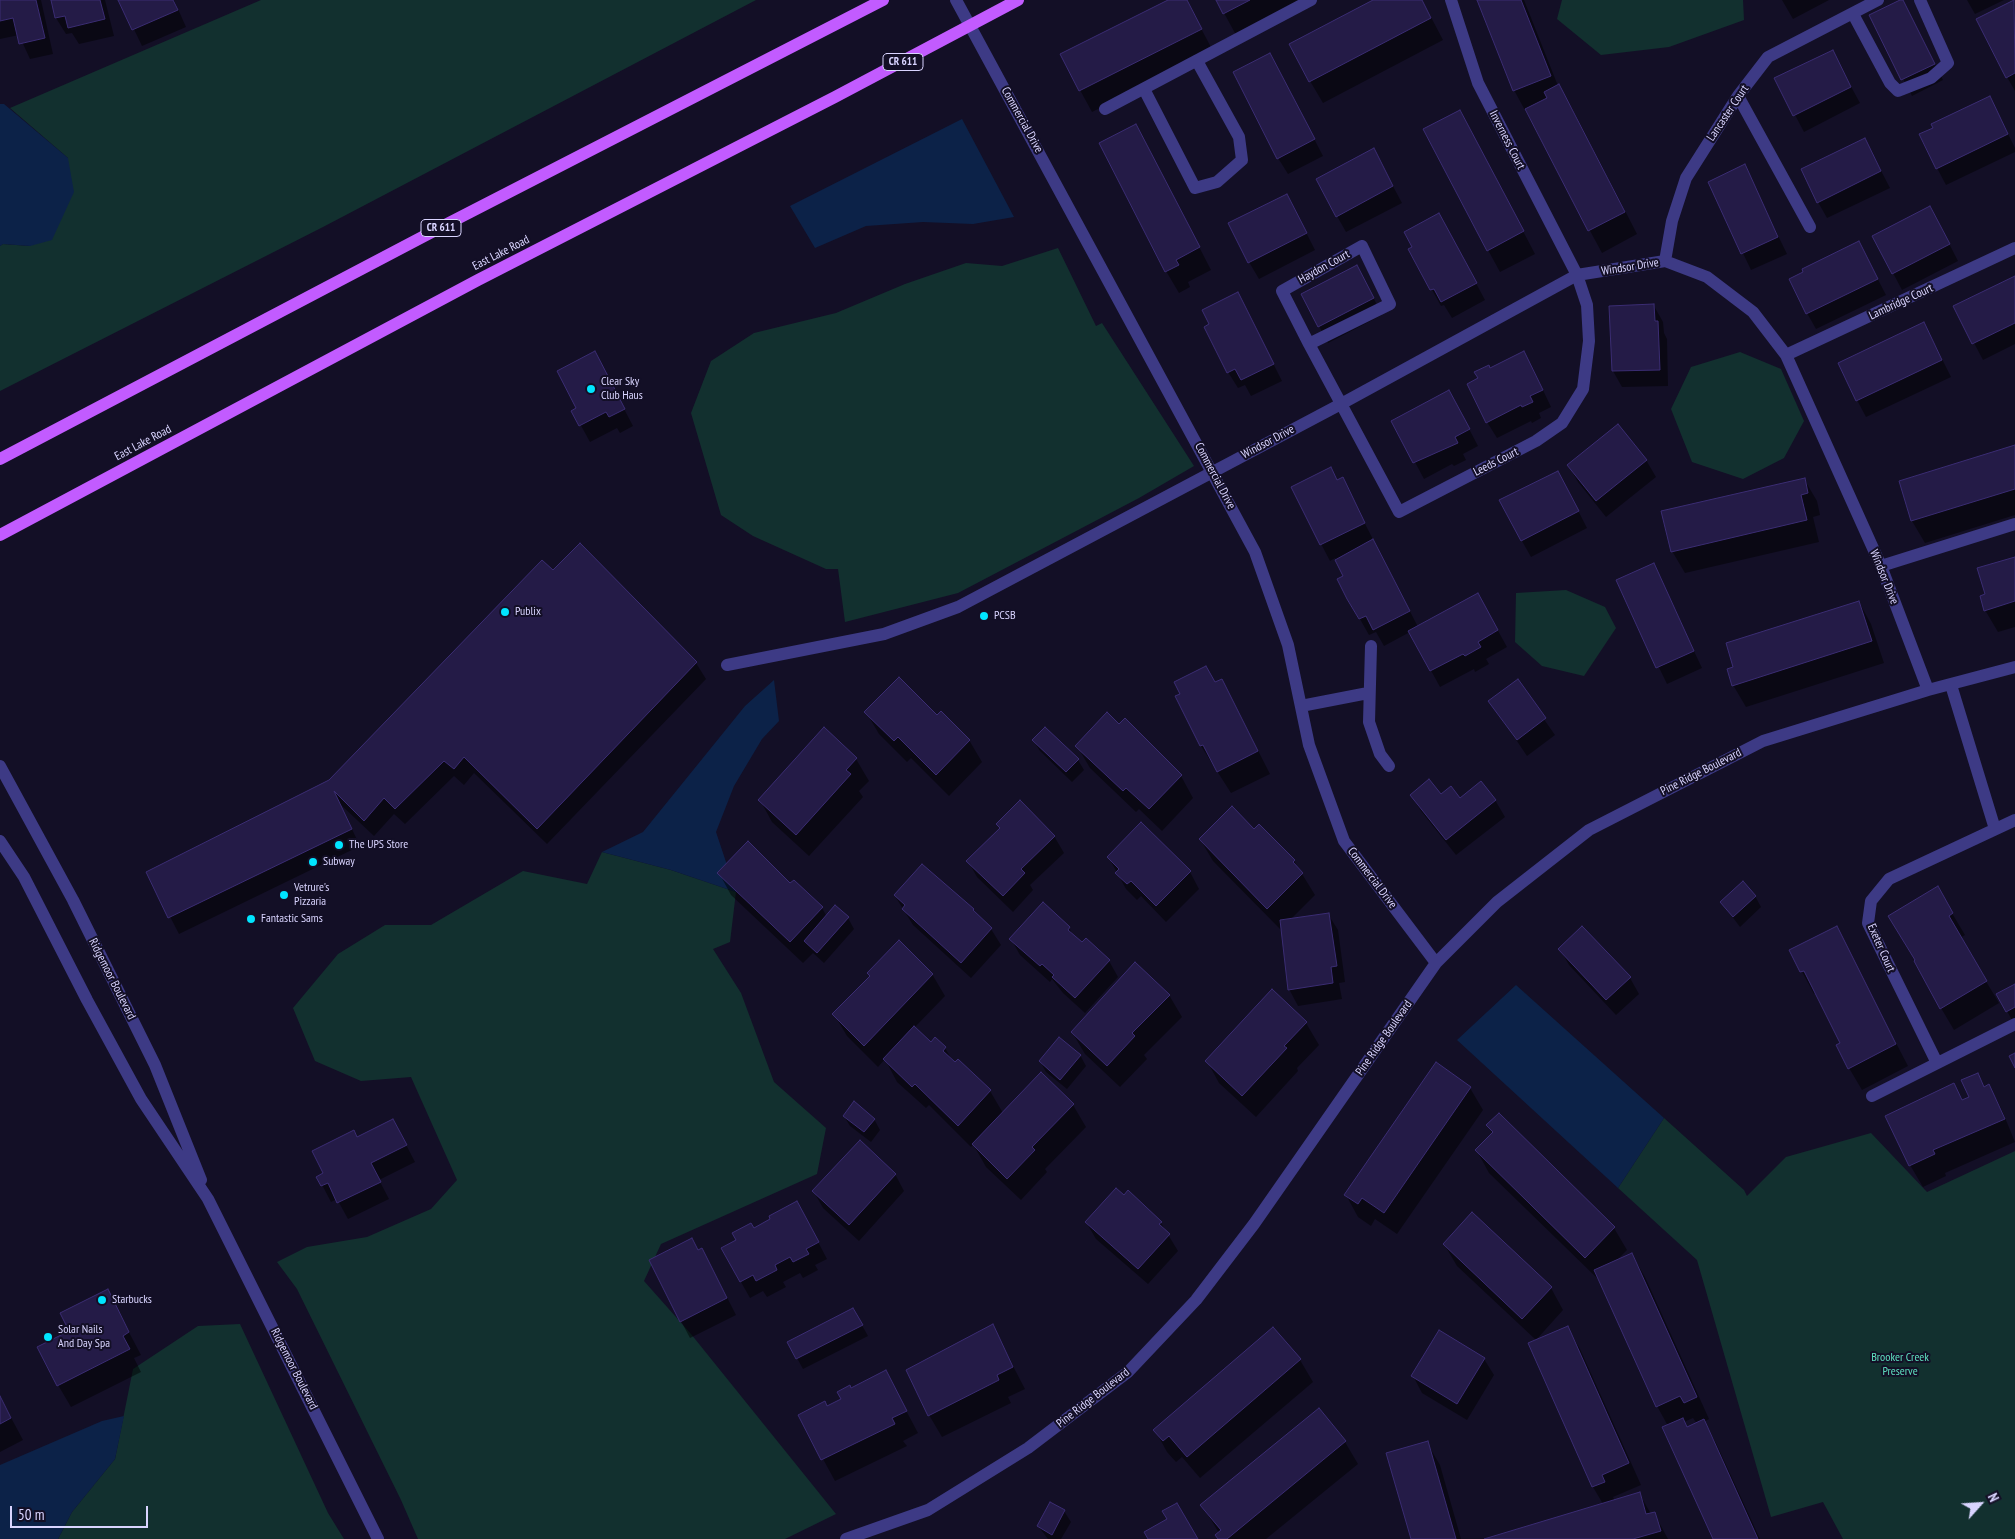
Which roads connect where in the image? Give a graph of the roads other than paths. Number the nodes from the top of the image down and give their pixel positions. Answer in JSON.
{"nodes":[{"id":1,"x":883,"y":0,"type":"edge"},
{"id":2,"x":956,"y":0,"type":"edge"},
{"id":3,"x":1018,"y":0,"type":"edge"},
{"id":4,"x":1311,"y":0,"type":"edge"},
{"id":5,"x":1451,"y":0,"type":"edge"},
{"id":6,"x":1878,"y":0,"type":"edge"},
{"id":7,"x":1920,"y":0,"type":"edge"},
{"id":8,"x":1853,"y":14,"type":"junction"},
{"id":9,"x":970,"y":26,"type":"junction"},
{"id":10,"x":1197,"y":61,"type":"junction"},
{"id":11,"x":1144,"y":89,"type":"junction"},
{"id":12,"x":1738,"y":96,"type":"junction"},
{"id":13,"x":1105,"y":109,"type":"dead end"},
{"id":14,"x":1810,"y":227,"type":"dead end"},
{"id":15,"x":2015,"y":248,"type":"edge"},
{"id":16,"x":1665,"y":262,"type":"junction"},
{"id":17,"x":1577,"y":275,"type":"junction"},
{"id":18,"x":1309,"y":344,"type":"junction"},
{"id":19,"x":1786,"y":355,"type":"junction"},
{"id":20,"x":1341,"y":404,"type":"junction"},
{"id":21,"x":0,"y":459,"type":"edge"},
{"id":22,"x":1213,"y":471,"type":"junction"},
{"id":23,"x":2015,"y":524,"type":"edge"},
{"id":24,"x":0,"y":535,"type":"edge"},
{"id":25,"x":1881,"y":566,"type":"junction"},
{"id":26,"x":1371,"y":646,"type":"dead end"},
{"id":27,"x":727,"y":665,"type":"dead end"},
{"id":28,"x":2015,"y":667,"type":"edge"},
{"id":29,"x":1951,"y":685,"type":"junction"},
{"id":30,"x":1928,"y":690,"type":"junction"},
{"id":31,"x":1368,"y":693,"type":"junction"},
{"id":32,"x":1301,"y":706,"type":"junction"},
{"id":33,"x":0,"y":766,"type":"edge"},
{"id":34,"x":1389,"y":766,"type":"dead end"},
{"id":35,"x":2015,"y":820,"type":"edge"},
{"id":36,"x":1996,"y":829,"type":"junction"},
{"id":37,"x":0,"y":841,"type":"edge"},
{"id":38,"x":1436,"y":963,"type":"junction"},
{"id":39,"x":2015,"y":1024,"type":"edge"},
{"id":40,"x":1937,"y":1063,"type":"junction"},
{"id":41,"x":1872,"y":1096,"type":"dead end"},
{"id":42,"x":208,"y":1199,"type":"junction"},
{"id":43,"x":378,"y":1539,"type":"edge"},
{"id":44,"x":846,"y":1539,"type":"edge"}],
"edges":[{"from":1,"to":21,"type":"main road","number":"CR 611"},
{"from":2,"to":9,"type":"street","name":"Commercial Drive"},
{"from":3,"to":9,"type":"main road","name":"East Lake Road","number":"CR 611"},
{"from":4,"to":10,"type":"street"},
{"from":5,"to":17,"type":"street","name":"Inverness Court"},
{"from":6,"to":8,"type":"street","name":"Lancaster Court"},
{"from":7,"to":8,"type":"street"},
{"from":8,"to":12,"type":"street","name":"Lancaster Court"},
{"from":9,"to":22,"type":"street","name":"Commercial Drive"},
{"from":9,"to":24,"type":"main road","name":"East Lake Road","number":"CR 611"},
{"from":10,"to":11,"type":"street"},
{"from":10,"to":11,"type":"street"},
{"from":11,"to":13,"type":"street"},
{"from":12,"to":14,"type":"street"},
{"from":12,"to":16,"type":"street","name":"Lancaster Court"},
{"from":15,"to":19,"type":"street","name":"Lambridge Court"},
{"from":16,"to":17,"type":"street","name":"Windsor Drive"},
{"from":16,"to":19,"type":"street","name":"Windsor Drive"},
{"from":17,"to":20,"type":"street","name":"Windsor Drive"},
{"from":17,"to":20,"type":"street","name":"Leeds Court"},
{"from":18,"to":18,"type":"street","name":"Haydon Court"},
{"from":18,"to":20,"type":"street","name":"Haydon Court"},
{"from":19,"to":25,"type":"street","name":"Windsor Drive"},
{"from":20,"to":22,"type":"street","name":"Windsor Drive"},
{"from":22,"to":27,"type":"street","name":"Windsor Drive"},
{"from":22,"to":32,"type":"street","name":"Commercial Drive"},
{"from":23,"to":25,"type":"street"},
{"from":25,"to":30,"type":"street","name":"Windsor Drive"},
{"from":26,"to":31,"type":"street"},
{"from":28,"to":29,"type":"street","name":"Pine Ridge Boulevard"},
{"from":29,"to":30,"type":"street","name":"Pine Ridge Boulevard"},
{"from":29,"to":36,"type":"street"},
{"from":30,"to":38,"type":"street","name":"Pine Ridge Boulevard"},
{"from":31,"to":32,"type":"street"},
{"from":31,"to":34,"type":"street"},
{"from":32,"to":38,"type":"street","name":"Commercial Drive"},
{"from":33,"to":42,"type":"street","name":"Ridgemoor Boulevard"},
{"from":35,"to":36,"type":"street","name":"Exeter Court"},
{"from":36,"to":40,"type":"street","name":"Exeter Court"},
{"from":37,"to":42,"type":"street","name":"Ridgemoor Boulevard"},
{"from":38,"to":44,"type":"street","name":"Pine Ridge Boulevard"},
{"from":39,"to":40,"type":"street"},
{"from":40,"to":41,"type":"street"},
{"from":42,"to":43,"type":"street","name":"Ridgemoor Boulevard"}]}
